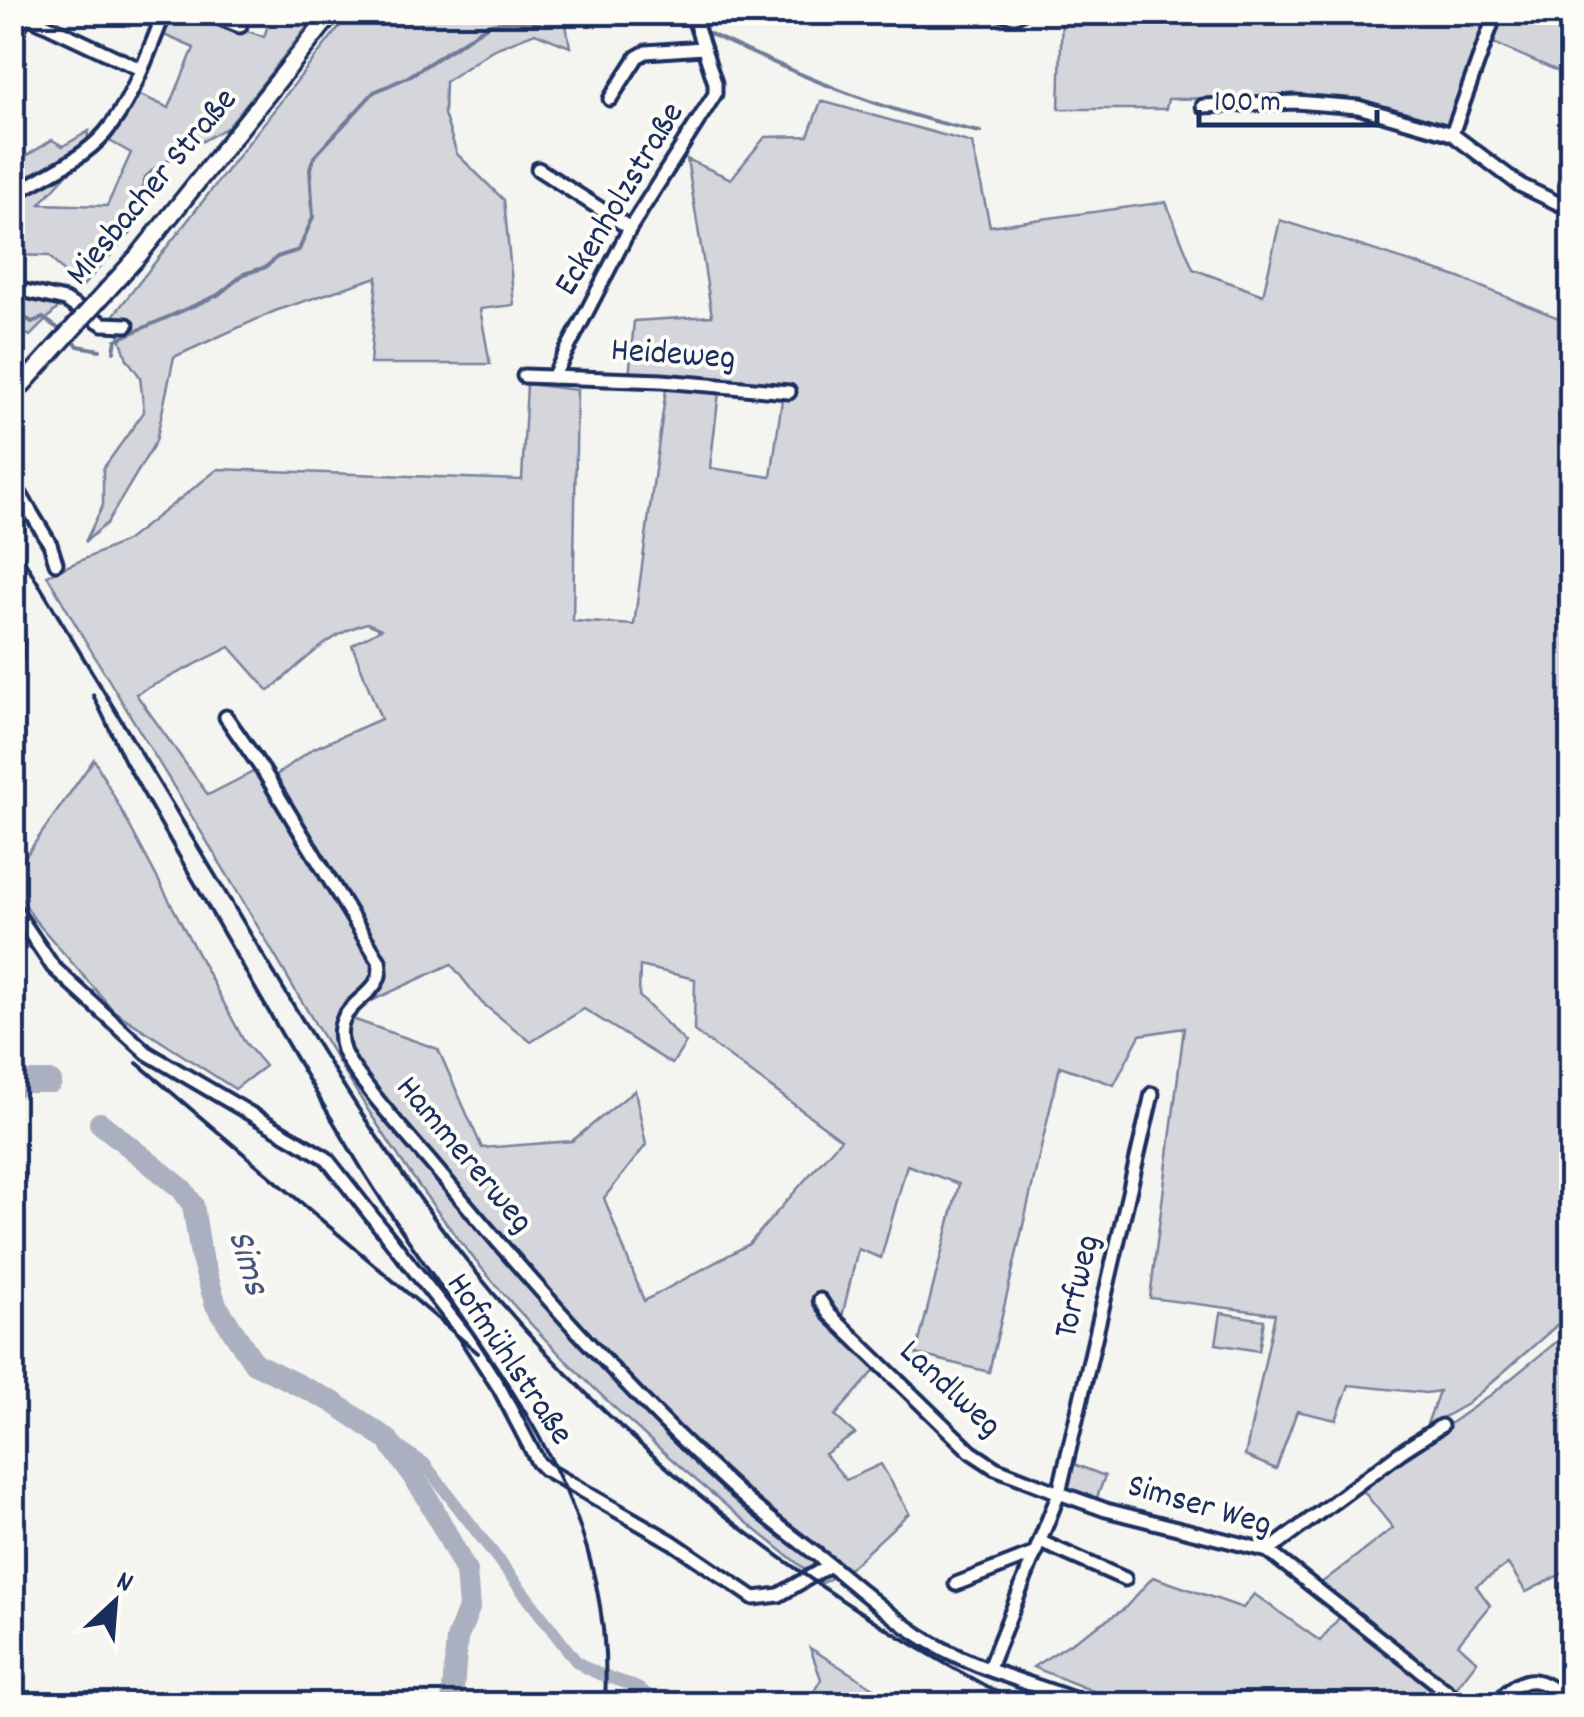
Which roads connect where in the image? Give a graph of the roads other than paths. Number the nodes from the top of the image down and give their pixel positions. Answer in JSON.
{"nodes":[{"id":1,"x":165,"y":12,"type":"edge"},
{"id":2,"x":204,"y":12,"type":"edge"},
{"id":3,"x":334,"y":12,"type":"edge"},
{"id":4,"x":692,"y":12,"type":"edge"},
{"id":5,"x":995,"y":12,"type":"edge"},
{"id":6,"x":1022,"y":12,"type":"edge"},
{"id":7,"x":1496,"y":12,"type":"edge"},
{"id":8,"x":24,"y":13,"type":"edge"},
{"id":9,"x":240,"y":26,"type":"dead end"},
{"id":10,"x":12,"y":40,"type":"edge"},
{"id":11,"x":703,"y":48,"type":"junction"},
{"id":12,"x":140,"y":69,"type":"junction"},
{"id":13,"x":610,"y":99,"type":"dead end"},
{"id":14,"x":1203,"y":106,"type":"dead end"},
{"id":15,"x":1452,"y":134,"type":"junction"},
{"id":16,"x":538,"y":169,"type":"dead end"},
{"id":17,"x":12,"y":195,"type":"edge"},
{"id":18,"x":1572,"y":210,"type":"edge"},
{"id":19,"x":630,"y":228,"type":"junction"},
{"id":20,"x":12,"y":288,"type":"edge"},
{"id":21,"x":128,"y":325,"type":"dead end"},
{"id":22,"x":524,"y":376,"type":"dead end"},
{"id":23,"x":553,"y":377,"type":"junction"},
{"id":24,"x":789,"y":392,"type":"dead end"},
{"id":25,"x":12,"y":396,"type":"edge"},
{"id":26,"x":12,"y":481,"type":"edge"},
{"id":27,"x":56,"y":563,"type":"dead end"},
{"id":28,"x":12,"y":620,"type":"edge"},
{"id":29,"x":12,"y":673,"type":"edge"},
{"id":30,"x":226,"y":717,"type":"dead end"},
{"id":31,"x":12,"y":906,"type":"edge"},
{"id":32,"x":1152,"y":1094,"type":"dead end"},
{"id":33,"x":820,"y":1300,"type":"dead end"},
{"id":34,"x":1442,"y":1426,"type":"dead end"},
{"id":35,"x":1059,"y":1493,"type":"junction"},
{"id":36,"x":1039,"y":1548,"type":"junction"},
{"id":37,"x":1268,"y":1551,"type":"junction"},
{"id":38,"x":830,"y":1565,"type":"junction"},
{"id":39,"x":1124,"y":1578,"type":"dead end"},
{"id":40,"x":956,"y":1584,"type":"dead end"},
{"id":41,"x":990,"y":1668,"type":"junction"},
{"id":42,"x":1087,"y":1704,"type":"edge"},
{"id":43,"x":1464,"y":1704,"type":"edge"},
{"id":44,"x":1496,"y":1704,"type":"edge"},
{"id":45,"x":1569,"y":1704,"type":"edge"}],
"edges":[{"from":1,"to":12,"type":"street"},
{"from":2,"to":9,"type":"street"},
{"from":3,"to":25,"type":"main road","name":"Miesbacher Straße","bridge":true},
{"from":4,"to":11,"type":"street","name":"Eckenholzstraße"},
{"from":5,"to":6,"type":"street"},
{"from":7,"to":15,"type":"street"},
{"from":8,"to":10,"type":"street"},
{"from":8,"to":12,"type":"street"},
{"from":11,"to":13,"type":"street","name":"Eckenholzstraße"},
{"from":11,"to":19,"type":"street","name":"Eckenholzstraße"},
{"from":12,"to":17,"type":"street"},
{"from":14,"to":15,"type":"street"},
{"from":15,"to":18,"type":"street"},
{"from":16,"to":19,"type":"street"},
{"from":19,"to":23,"type":"street","name":"Eckenholzstraße"},
{"from":20,"to":21,"type":"street"},
{"from":22,"to":23,"type":"street","name":"Heideweg"},
{"from":23,"to":24,"type":"street","name":"Heideweg"},
{"from":26,"to":27,"type":"street"},
{"from":28,"to":29,"type":"street"},
{"from":30,"to":38,"type":"street","name":"Hammererweg"},
{"from":31,"to":38,"type":"street","name":"Hofmühlstraße"},
{"from":32,"to":35,"type":"street","name":"Torfweg"},
{"from":33,"to":35,"type":"street","name":"Landlweg"},
{"from":34,"to":37,"type":"street"},
{"from":35,"to":36,"type":"street"},
{"from":35,"to":37,"type":"street","name":"Simser Weg"},
{"from":36,"to":39,"type":"street"},
{"from":36,"to":40,"type":"street"},
{"from":36,"to":41,"type":"street"},
{"from":37,"to":43,"type":"street","name":"Simser Weg"},
{"from":38,"to":41,"type":"street"},
{"from":41,"to":42,"type":"street"},
{"from":44,"to":45,"type":"street"}]}
